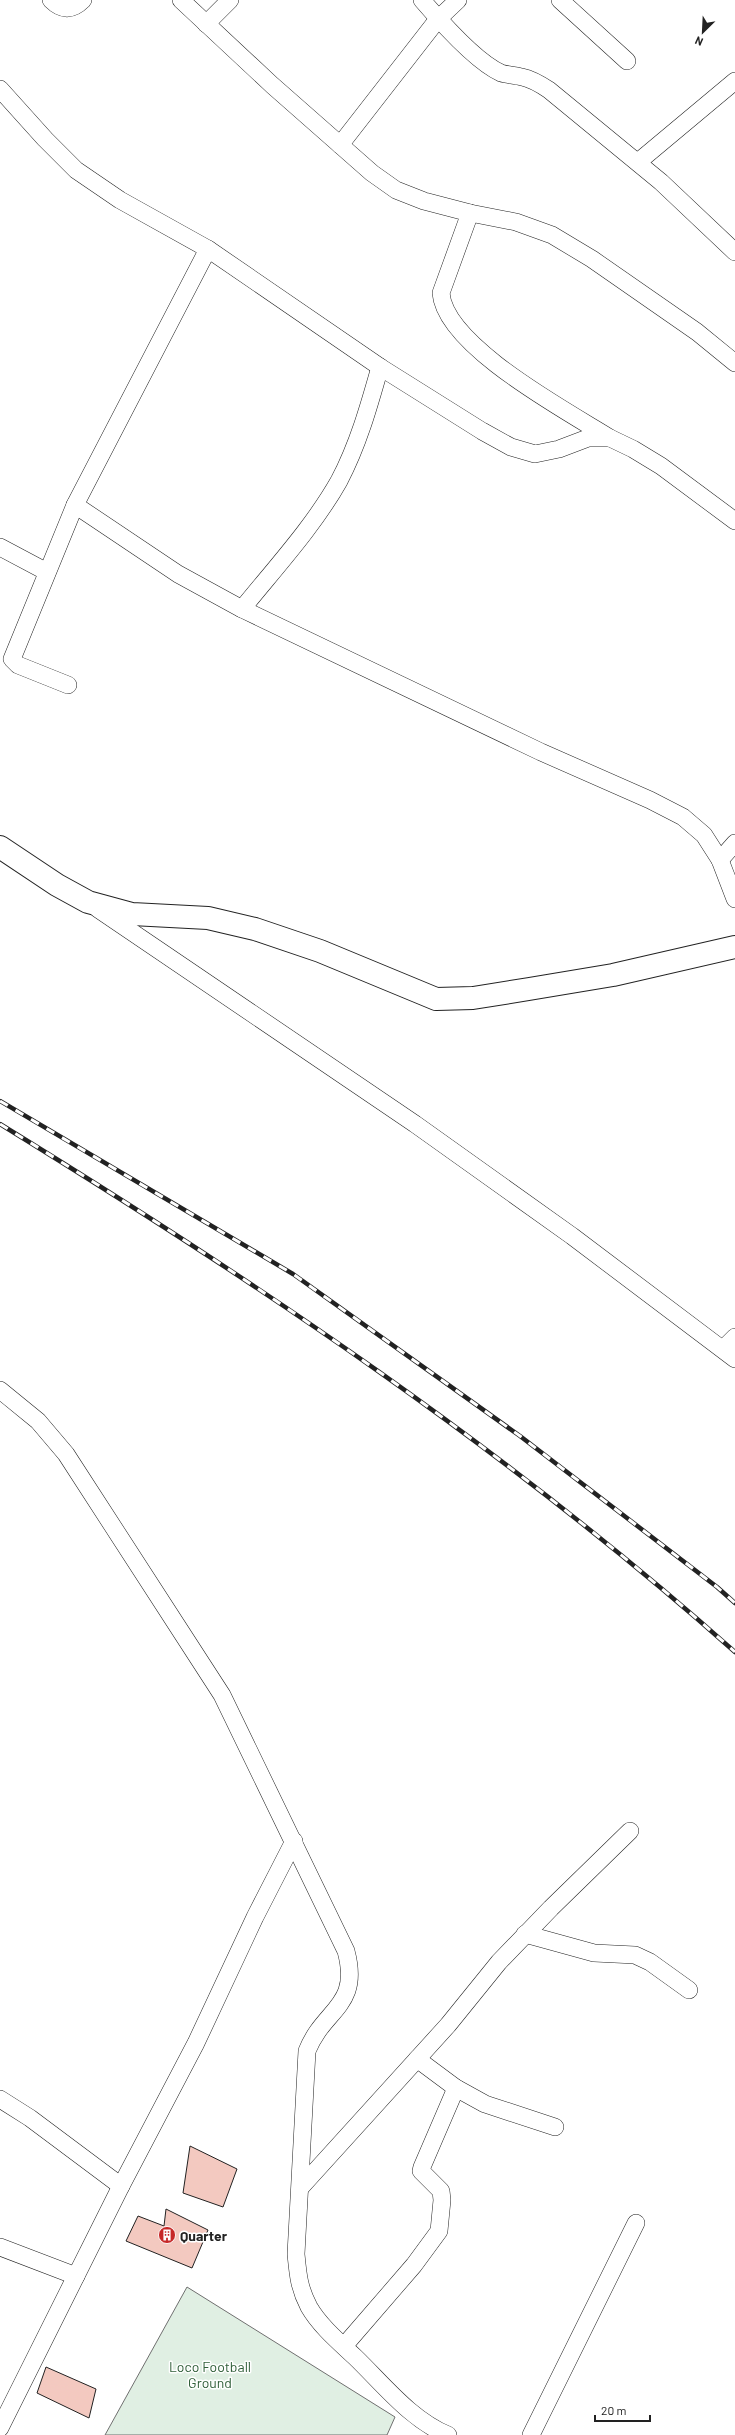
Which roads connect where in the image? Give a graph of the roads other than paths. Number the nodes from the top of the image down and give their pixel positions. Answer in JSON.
{"nodes":[{"id":1,"x":51,"y":0,"type":"edge"},
{"id":2,"x":83,"y":0,"type":"edge"},
{"id":3,"x":181,"y":0,"type":"edge"},
{"id":4,"x":230,"y":0,"type":"edge"},
{"id":5,"x":422,"y":0,"type":"edge"},
{"id":6,"x":458,"y":0,"type":"edge"},
{"id":7,"x":560,"y":0,"type":"edge"},
{"id":8,"x":438,"y":19,"type":"junction"},
{"id":9,"x":206,"y":24,"type":"junction"},
{"id":10,"x":627,"y":61,"type":"dead end"},
{"id":11,"x":735,"y":81,"type":"edge"},
{"id":12,"x":0,"y":89,"type":"edge"},
{"id":13,"x":340,"y":145,"type":"junction"},
{"id":14,"x":638,"y":162,"type":"junction"},
{"id":15,"x":470,"y":213,"type":"junction"},
{"id":16,"x":732,"y":245,"type":"edge"},
{"id":17,"x":208,"y":249,"type":"junction"},
{"id":18,"x":735,"y":363,"type":"edge"},
{"id":19,"x":380,"y":367,"type":"junction"},
{"id":20,"x":610,"y":438,"type":"junction"},
{"id":21,"x":75,"y":505,"type":"junction"},
{"id":22,"x":735,"y":521,"type":"edge"},
{"id":23,"x":0,"y":547,"type":"edge"},
{"id":24,"x":47,"y":572,"type":"junction"},
{"id":25,"x":242,"y":609,"type":"junction"},
{"id":26,"x":68,"y":685,"type":"dead end"},
{"id":27,"x":735,"y":843,"type":"edge"},
{"id":28,"x":0,"y":847,"type":"edge"},
{"id":29,"x":720,"y":860,"type":"junction"},
{"id":30,"x":735,"y":899,"type":"edge"},
{"id":31,"x":88,"y":902,"type":"junction"},
{"id":32,"x":735,"y":947,"type":"edge"},
{"id":33,"x":735,"y":1337,"type":"edge"},
{"id":34,"x":729,"y":1354,"type":"edge"},
{"id":35,"x":0,"y":1390,"type":"edge"},
{"id":36,"x":630,"y":1831,"type":"dead end"},
{"id":37,"x":294,"y":1841,"type":"junction"},
{"id":38,"x":526,"y":1934,"type":"junction"},
{"id":39,"x":689,"y":1990,"type":"dead end"},
{"id":40,"x":417,"y":2059,"type":"junction"},
{"id":41,"x":456,"y":2088,"type":"junction"},
{"id":42,"x":0,"y":2099,"type":"edge"},
{"id":43,"x":555,"y":2127,"type":"dead end"},
{"id":44,"x":121,"y":2186,"type":"junction"},
{"id":45,"x":301,"y":2187,"type":"junction"},
{"id":46,"x":636,"y":2223,"type":"dead end"},
{"id":47,"x":0,"y":2247,"type":"edge"},
{"id":48,"x":76,"y":2276,"type":"junction"},
{"id":49,"x":344,"y":2346,"type":"junction"},
{"id":50,"x":0,"y":2428,"type":"edge"},
{"id":51,"x":439,"y":2433,"type":"edge"},
{"id":52,"x":531,"y":2435,"type":"edge"}],
"edges":[{"from":1,"to":2,"type":"street"},
{"from":3,"to":9,"type":"street"},
{"from":4,"to":9,"type":"street"},
{"from":5,"to":8,"type":"street"},
{"from":6,"to":8,"type":"street"},
{"from":7,"to":10,"type":"street"},
{"from":8,"to":13,"type":"street"},
{"from":8,"to":14,"type":"street"},
{"from":9,"to":13,"type":"street"},
{"from":11,"to":14,"type":"street"},
{"from":12,"to":17,"type":"street"},
{"from":13,"to":15,"type":"street"},
{"from":14,"to":16,"type":"street"},
{"from":15,"to":18,"type":"street"},
{"from":15,"to":20,"type":"street"},
{"from":17,"to":19,"type":"street"},
{"from":17,"to":21,"type":"street"},
{"from":19,"to":20,"type":"street"},
{"from":19,"to":25,"type":"street"},
{"from":20,"to":22,"type":"street"},
{"from":21,"to":24,"type":"street"},
{"from":21,"to":25,"type":"street"},
{"from":23,"to":24,"type":"street"},
{"from":24,"to":26,"type":"street"},
{"from":25,"to":29,"type":"street"},
{"from":27,"to":29,"type":"street"},
{"from":28,"to":31,"type":"main road"},
{"from":29,"to":30,"type":"street"},
{"from":31,"to":32,"type":"main road"},
{"from":31,"to":34,"type":"street"},
{"from":33,"to":34,"type":"street"},
{"from":35,"to":37,"type":"street"},
{"from":36,"to":38,"type":"street"},
{"from":37,"to":44,"type":"street"},
{"from":37,"to":45,"type":"street"},
{"from":38,"to":39,"type":"street"},
{"from":38,"to":40,"type":"street"},
{"from":40,"to":41,"type":"street"},
{"from":40,"to":45,"type":"street"},
{"from":41,"to":43,"type":"street"},
{"from":41,"to":49,"type":"street"},
{"from":42,"to":44,"type":"street"},
{"from":44,"to":48,"type":"street"},
{"from":45,"to":49,"type":"street"},
{"from":46,"to":52,"type":"street"},
{"from":47,"to":48,"type":"street"},
{"from":48,"to":50,"type":"street"},
{"from":49,"to":51,"type":"street"}]}
